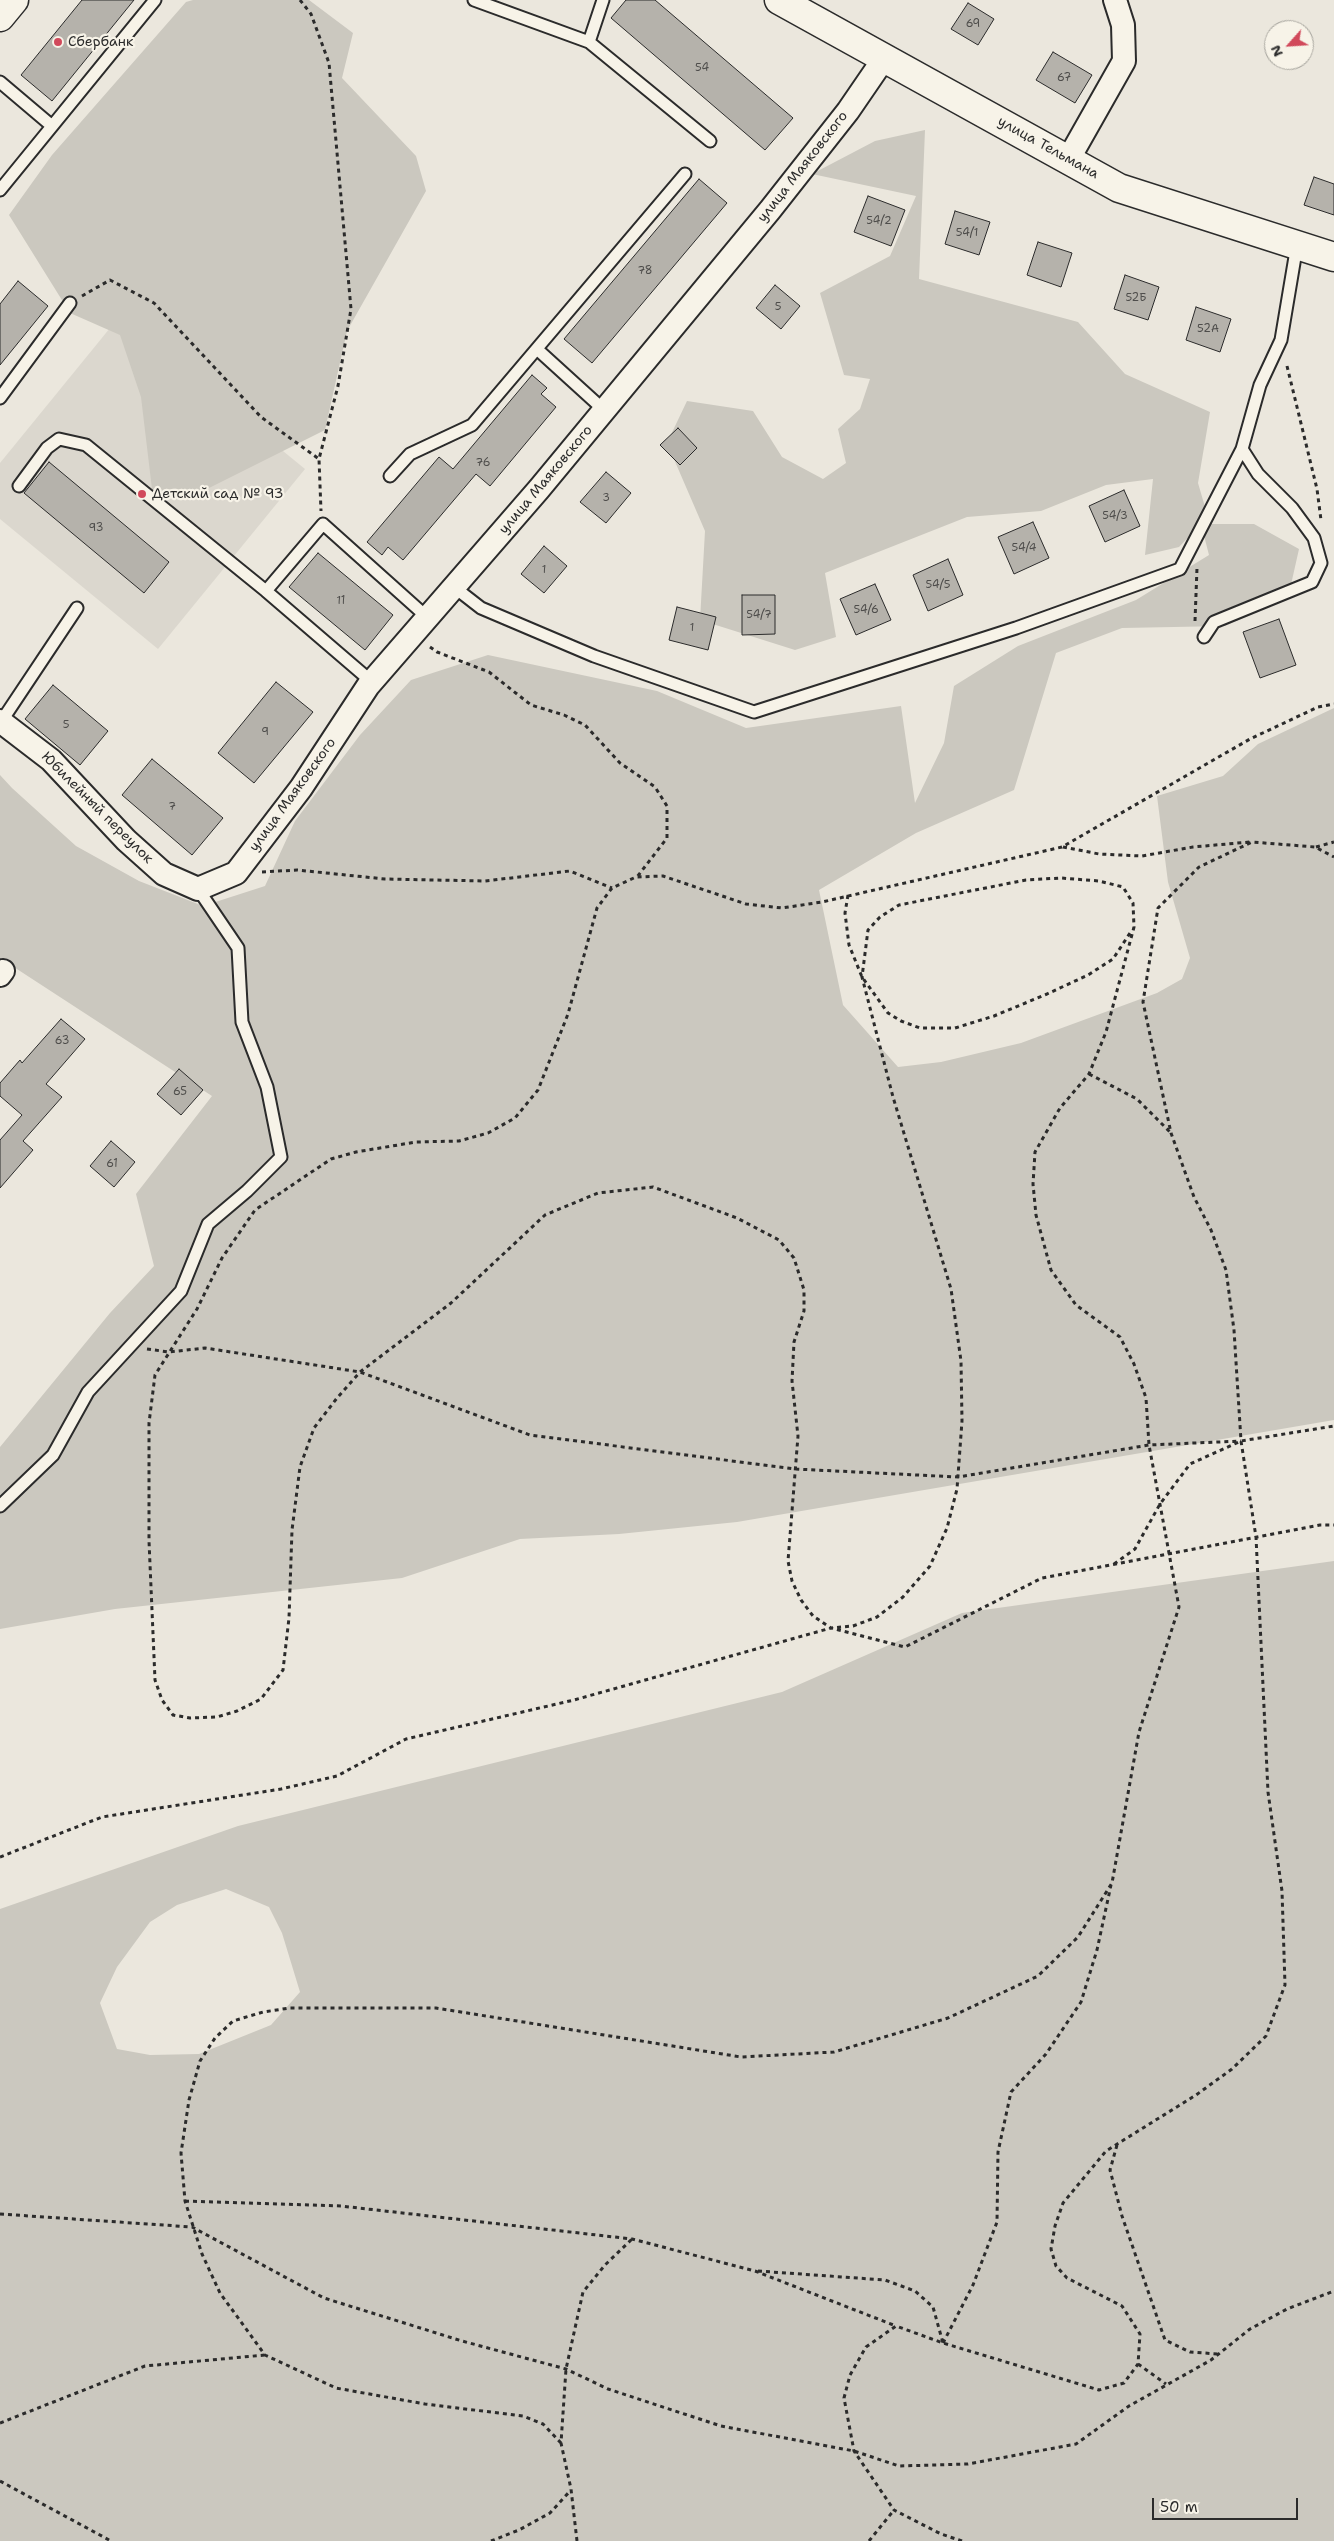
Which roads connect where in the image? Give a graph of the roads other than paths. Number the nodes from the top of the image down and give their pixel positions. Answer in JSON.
{"nodes":[{"id":1,"x":14,"y":0,"type":"edge"},
{"id":2,"x":155,"y":0,"type":"edge"},
{"id":3,"x":474,"y":0,"type":"edge"},
{"id":4,"x":603,"y":0,"type":"edge"},
{"id":5,"x":779,"y":0,"type":"edge"},
{"id":6,"x":1116,"y":0,"type":"edge"},
{"id":7,"x":0,"y":17,"type":"edge"},
{"id":8,"x":590,"y":42,"type":"junction"},
{"id":9,"x":885,"y":57,"type":"junction"},
{"id":10,"x":0,"y":82,"type":"edge"},
{"id":11,"x":52,"y":126,"type":"junction"},
{"id":12,"x":710,"y":141,"type":"dead end"},
{"id":13,"x":1068,"y":160,"type":"junction"},
{"id":14,"x":685,"y":174,"type":"dead end"},
{"id":15,"x":0,"y":190,"type":"edge"},
{"id":16,"x":1297,"y":245,"type":"junction"},
{"id":17,"x":1334,"y":257,"type":"edge"},
{"id":18,"x":70,"y":303,"type":"road end"},
{"id":19,"x":538,"y":350,"type":"junction"},
{"id":20,"x":0,"y":398,"type":"edge"},
{"id":21,"x":604,"y":410,"type":"junction"},
{"id":22,"x":1242,"y":449,"type":"junction"},
{"id":23,"x":390,"y":476,"type":"dead end"},
{"id":24,"x":19,"y":486,"type":"dead end"},
{"id":25,"x":454,"y":587,"type":"junction"},
{"id":26,"x":266,"y":591,"type":"junction"},
{"id":27,"x":77,"y":608,"type":"dead end"},
{"id":28,"x":420,"y":626,"type":"junction"},
{"id":29,"x":1204,"y":637,"type":"dead end"},
{"id":30,"x":372,"y":682,"type":"junction"},
{"id":31,"x":0,"y":721,"type":"edge"},
{"id":32,"x":198,"y":889,"type":"junction"},
{"id":33,"x":0,"y":1506,"type":"edge"}],
"edges":[{"from":1,"to":7,"type":"street"},
{"from":2,"to":11,"type":"lane"},
{"from":3,"to":8,"type":"lane"},
{"from":4,"to":8,"type":"lane"},
{"from":5,"to":9,"type":"street","name":"улица Тельмана"},
{"from":6,"to":13,"type":"street"},
{"from":8,"to":12,"type":"lane"},
{"from":9,"to":13,"type":"street","name":"улица Тельмана"},
{"from":9,"to":21,"type":"street","name":"улица Маяковского"},
{"from":10,"to":11,"type":"lane"},
{"from":11,"to":15,"type":"lane"},
{"from":13,"to":16,"type":"street","name":"улица Тельмана"},
{"from":14,"to":19,"type":"lane"},
{"from":16,"to":17,"type":"street","name":"улица Тельмана"},
{"from":16,"to":22,"type":"lane"},
{"from":18,"to":20,"type":"lane"},
{"from":19,"to":21,"type":"lane"},
{"from":19,"to":23,"type":"lane"},
{"from":21,"to":25,"type":"street","name":"улица Маяковского"},
{"from":22,"to":25,"type":"lane"},
{"from":22,"to":29,"type":"lane"},
{"from":24,"to":26,"type":"lane"},
{"from":25,"to":28,"type":"street","name":"улица Маяковского"},
{"from":26,"to":28,"type":"lane"},
{"from":26,"to":30,"type":"lane"},
{"from":27,"to":31,"type":"lane"},
{"from":28,"to":30,"type":"street","name":"улица Маяковского"},
{"from":30,"to":32,"type":"street","name":"улица Маяковского"},
{"from":31,"to":32,"type":"street","name":"Юбилейный переулок"},
{"from":32,"to":33,"type":"lane"}]}
